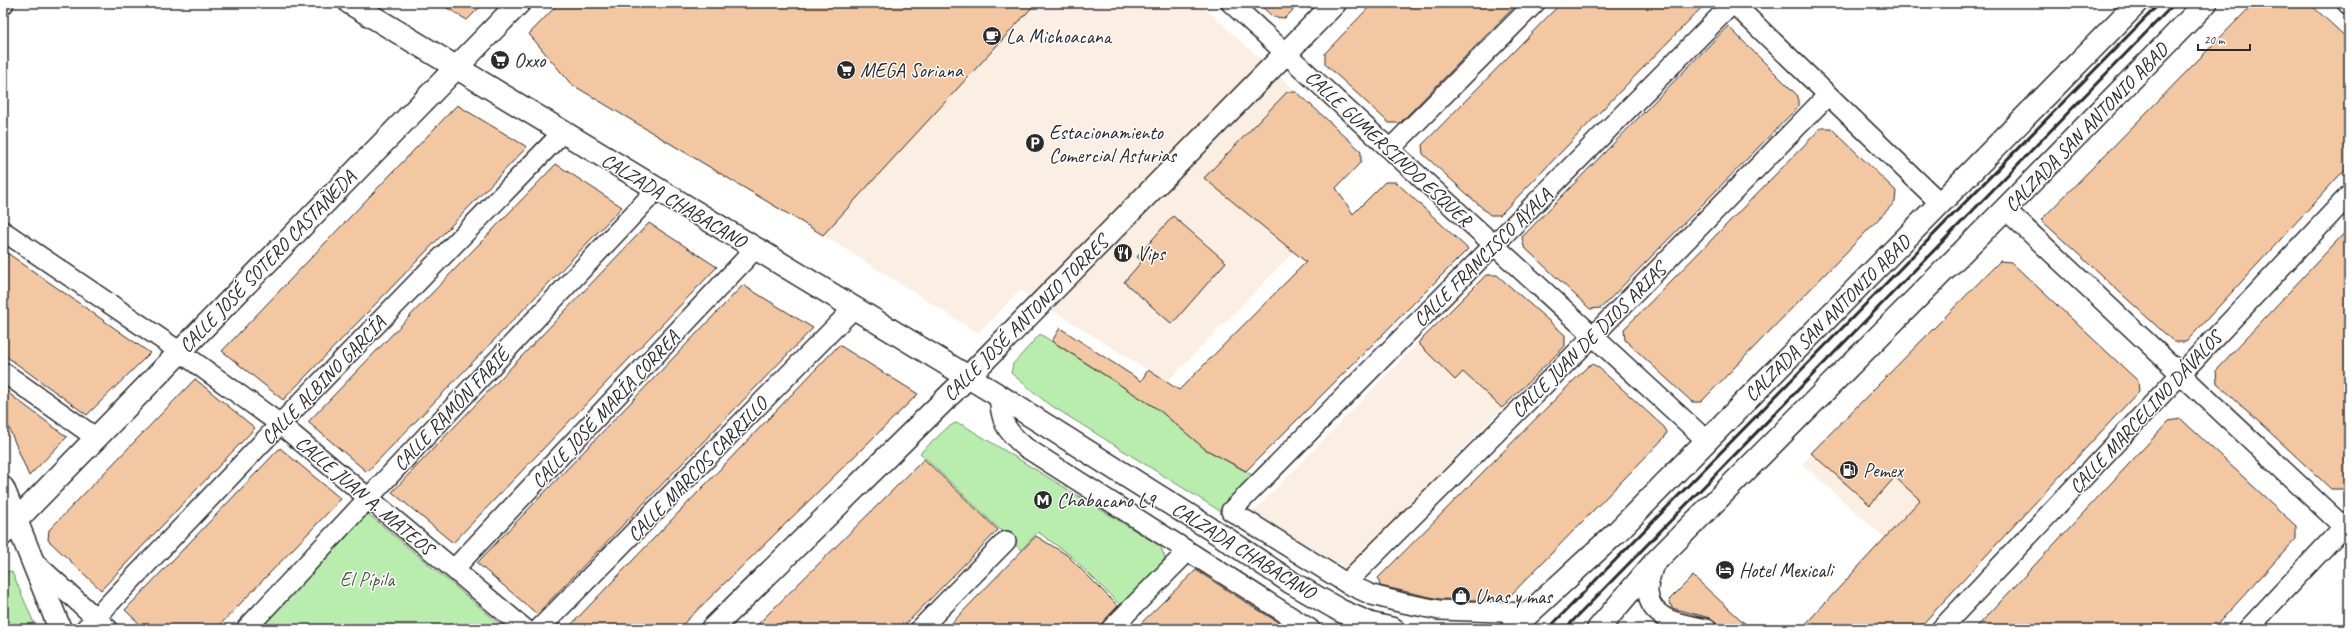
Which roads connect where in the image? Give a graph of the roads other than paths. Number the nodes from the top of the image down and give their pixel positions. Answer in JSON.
{"nodes":[{"id":1,"x":350,"y":3,"type":"edge"},
{"id":2,"x":519,"y":3,"type":"edge"},
{"id":3,"x":1231,"y":3,"type":"edge"},
{"id":4,"x":1335,"y":3,"type":"edge"},
{"id":5,"x":1535,"y":3,"type":"edge"},
{"id":6,"x":1733,"y":3,"type":"edge"},
{"id":7,"x":2137,"y":3,"type":"edge"},
{"id":8,"x":2206,"y":3,"type":"edge"},
{"id":9,"x":1286,"y":53,"type":"junction"},
{"id":10,"x":456,"y":68,"type":"junction"},
{"id":11,"x":1828,"y":94,"type":"junction"},
{"id":12,"x":563,"y":132,"type":"junction"},
{"id":13,"x":1390,"y":149,"type":"junction"},
{"id":14,"x":657,"y":189,"type":"junction"},
{"id":15,"x":2349,"y":195,"type":"edge"},
{"id":16,"x":1940,"y":203,"type":"junction"},
{"id":17,"x":2005,"y":209,"type":"junction"},
{"id":18,"x":3,"y":231,"type":"edge"},
{"id":19,"x":1494,"y":244,"type":"junction"},
{"id":20,"x":755,"y":249,"type":"junction"},
{"id":21,"x":854,"y":308,"type":"junction"},
{"id":22,"x":1594,"y":335,"type":"junction"},
{"id":23,"x":179,"y":351,"type":"junction"},
{"id":24,"x":3,"y":372,"type":"edge"},
{"id":25,"x":2180,"y":374,"type":"junction"},
{"id":26,"x":968,"y":377,"type":"junction"},
{"id":27,"x":999,"y":396,"type":"junction"},
{"id":28,"x":280,"y":424,"type":"junction"},
{"id":29,"x":95,"y":437,"type":"junction"},
{"id":30,"x":1706,"y":440,"type":"junction"},
{"id":31,"x":4,"y":493,"type":"edge"},
{"id":32,"x":368,"y":497,"type":"junction"},
{"id":33,"x":1231,"y":512,"type":"joint"},
{"id":34,"x":2347,"y":527,"type":"edge"},
{"id":35,"x":10,"y":528,"type":"edge"},
{"id":36,"x":1006,"y":541,"type":"dead end"},
{"id":37,"x":1187,"y":552,"type":"junction"},
{"id":38,"x":32,"y":560,"type":"junction"},
{"id":39,"x":1654,"y":563,"type":"junction"},
{"id":40,"x":454,"y":570,"type":"junction"},
{"id":41,"x":1346,"y":583,"type":"junction"},
{"id":42,"x":1532,"y":613,"type":"junction"},
{"id":43,"x":96,"y":625,"type":"edge"},
{"id":44,"x":60,"y":629,"type":"edge"},
{"id":45,"x":246,"y":629,"type":"edge"},
{"id":46,"x":525,"y":629,"type":"edge"},
{"id":47,"x":539,"y":629,"type":"edge"},
{"id":48,"x":712,"y":629,"type":"edge"},
{"id":49,"x":920,"y":629,"type":"edge"},
{"id":50,"x":1111,"y":629,"type":"edge"},
{"id":51,"x":1308,"y":629,"type":"edge"},
{"id":52,"x":1393,"y":629,"type":"edge"},
{"id":53,"x":1512,"y":629,"type":"edge"},
{"id":54,"x":1598,"y":629,"type":"edge"},
{"id":55,"x":1707,"y":629,"type":"edge"},
{"id":56,"x":1941,"y":629,"type":"edge"},
{"id":57,"x":2248,"y":629,"type":"edge"}],
"edges":[{"from":1,"to":10,"type":"main road","name":"CALZADA CHABACANO"},
{"from":2,"to":10,"type":"main road","name":"CALLE JOSÉ SOTERO CASTAÑEDA"},
{"from":3,"to":9,"type":"street","name":"CALLE GUMERSINDO ESQUER"},
{"from":4,"to":9,"type":"main road","name":"CALLE JOSÉ ANTONIO TORRES"},
{"from":5,"to":13,"type":"street"},
{"from":6,"to":11,"type":"street"},
{"from":6,"to":19,"type":"street","name":"CALLE FRANCISCO AYALA"},
{"from":7,"to":16,"type":"main road","name":"CALZADA SAN ANTONIO ABAD"},
{"from":8,"to":17,"type":"main road","name":"CALZADA SAN ANTONIO ABAD"},
{"from":9,"to":13,"type":"street","name":"CALLE GUMERSINDO ESQUER"},
{"from":9,"to":26,"type":"main road","name":"CALLE JOSÉ ANTONIO TORRES"},
{"from":10,"to":12,"type":"main road","name":"CALZADA CHABACANO"},
{"from":10,"to":23,"type":"main road","name":"CALLE JOSÉ SOTERO CASTAÑEDA"},
{"from":11,"to":16,"type":"street"},
{"from":11,"to":22,"type":"street","name":"CALLE JUAN DE DIOS ARIAS"},
{"from":12,"to":14,"type":"main road","name":"CALZADA CHABACANO"},
{"from":12,"to":28,"type":"street","name":"CALLE ALBINO GARCÍA"},
{"from":13,"to":19,"type":"street","name":"CALLE GUMERSINDO ESQUER"},
{"from":14,"to":20,"type":"main road","name":"CALZADA CHABACANO"},
{"from":14,"to":32,"type":"street","name":"CALLE RAMÓN FABIÉ"},
{"from":15,"to":25,"type":"street","name":"CALLE MARCELINO DÁVALOS"},
{"from":16,"to":30,"type":"main road","name":"CALZADA SAN ANTONIO ABAD"},
{"from":17,"to":25,"type":"street"},
{"from":17,"to":39,"type":"main road","name":"CALZADA SAN ANTONIO ABAD"},
{"from":18,"to":23,"type":"street","name":"CALLE JUAN A. MATEOS"},
{"from":19,"to":22,"type":"street","name":"CALLE GUMERSINDO ESQUER"},
{"from":19,"to":33,"type":"street","name":"CALLE FRANCISCO AYALA"},
{"from":20,"to":21,"type":"main road","name":"CALZADA CHABACANO"},
{"from":20,"to":40,"type":"street","name":"CALLE JOSÉ MARÍA CORREA"},
{"from":21,"to":26,"type":"main road","name":"CALZADA CHABACANO"},
{"from":21,"to":47,"type":"street","name":"CALLE MARCOS CARRILLO"},
{"from":22,"to":30,"type":"street","name":"CALLE GUMERSINDO ESQUER"},
{"from":22,"to":41,"type":"street","name":"CALLE JUAN DE DIOS ARIAS"},
{"from":23,"to":28,"type":"street","name":"CALLE JUAN A. MATEOS"},
{"from":23,"to":29,"type":"main road","name":"CALLE JOSÉ SOTERO CASTAÑEDA"},
{"from":24,"to":29,"type":"street"},
{"from":25,"to":34,"type":"street"},
{"from":25,"to":56,"type":"street","name":"CALLE MARCELINO DÁVALOS"},
{"from":26,"to":27,"type":"main road","name":"CALZADA CHABACANO"},
{"from":26,"to":48,"type":"main road","name":"CALLE JOSÉ ANTONIO TORRES"},
{"from":27,"to":37,"type":"street","name":"CALZADA CHABACANO"},
{"from":27,"to":52,"type":"main road","name":"CALZADA CHABACANO"},
{"from":28,"to":32,"type":"street","name":"CALLE JUAN A. MATEOS"},
{"from":28,"to":43,"type":"street","name":"CALLE ALBINO GARCÍA"},
{"from":29,"to":35,"type":"main road","name":"CALLE JOSÉ SOTERO CASTAÑEDA"},
{"from":30,"to":42,"type":"main road","name":"CALZADA SAN ANTONIO ABAD"},
{"from":31,"to":35,"type":"main road"},
{"from":32,"to":40,"type":"street","name":"CALLE JUAN A. MATEOS"},
{"from":32,"to":45,"type":"street","name":"CALLE RAMÓN FABIÉ"},
{"from":33,"to":41,"type":"street","name":"CALZADA CHABACANO"},
{"from":34,"to":57,"type":"street"},
{"from":35,"to":38,"type":"main road"},
{"from":36,"to":49,"type":"street"},
{"from":37,"to":50,"type":"street"},
{"from":37,"to":51,"type":"street","name":"CALZADA CHABACANO"},
{"from":38,"to":43,"type":"street"},
{"from":38,"to":44,"type":"main road"},
{"from":39,"to":54,"type":"main road","name":"CALZADA SAN ANTONIO ABAD"},
{"from":39,"to":55,"type":"street"},
{"from":40,"to":46,"type":"street","name":"CALLE JUAN A. MATEOS"},
{"from":41,"to":42,"type":"street","name":"CALZADA CHABACANO"},
{"from":42,"to":53,"type":"main road","name":"CALZADA SAN ANTONIO ABAD"}]}
